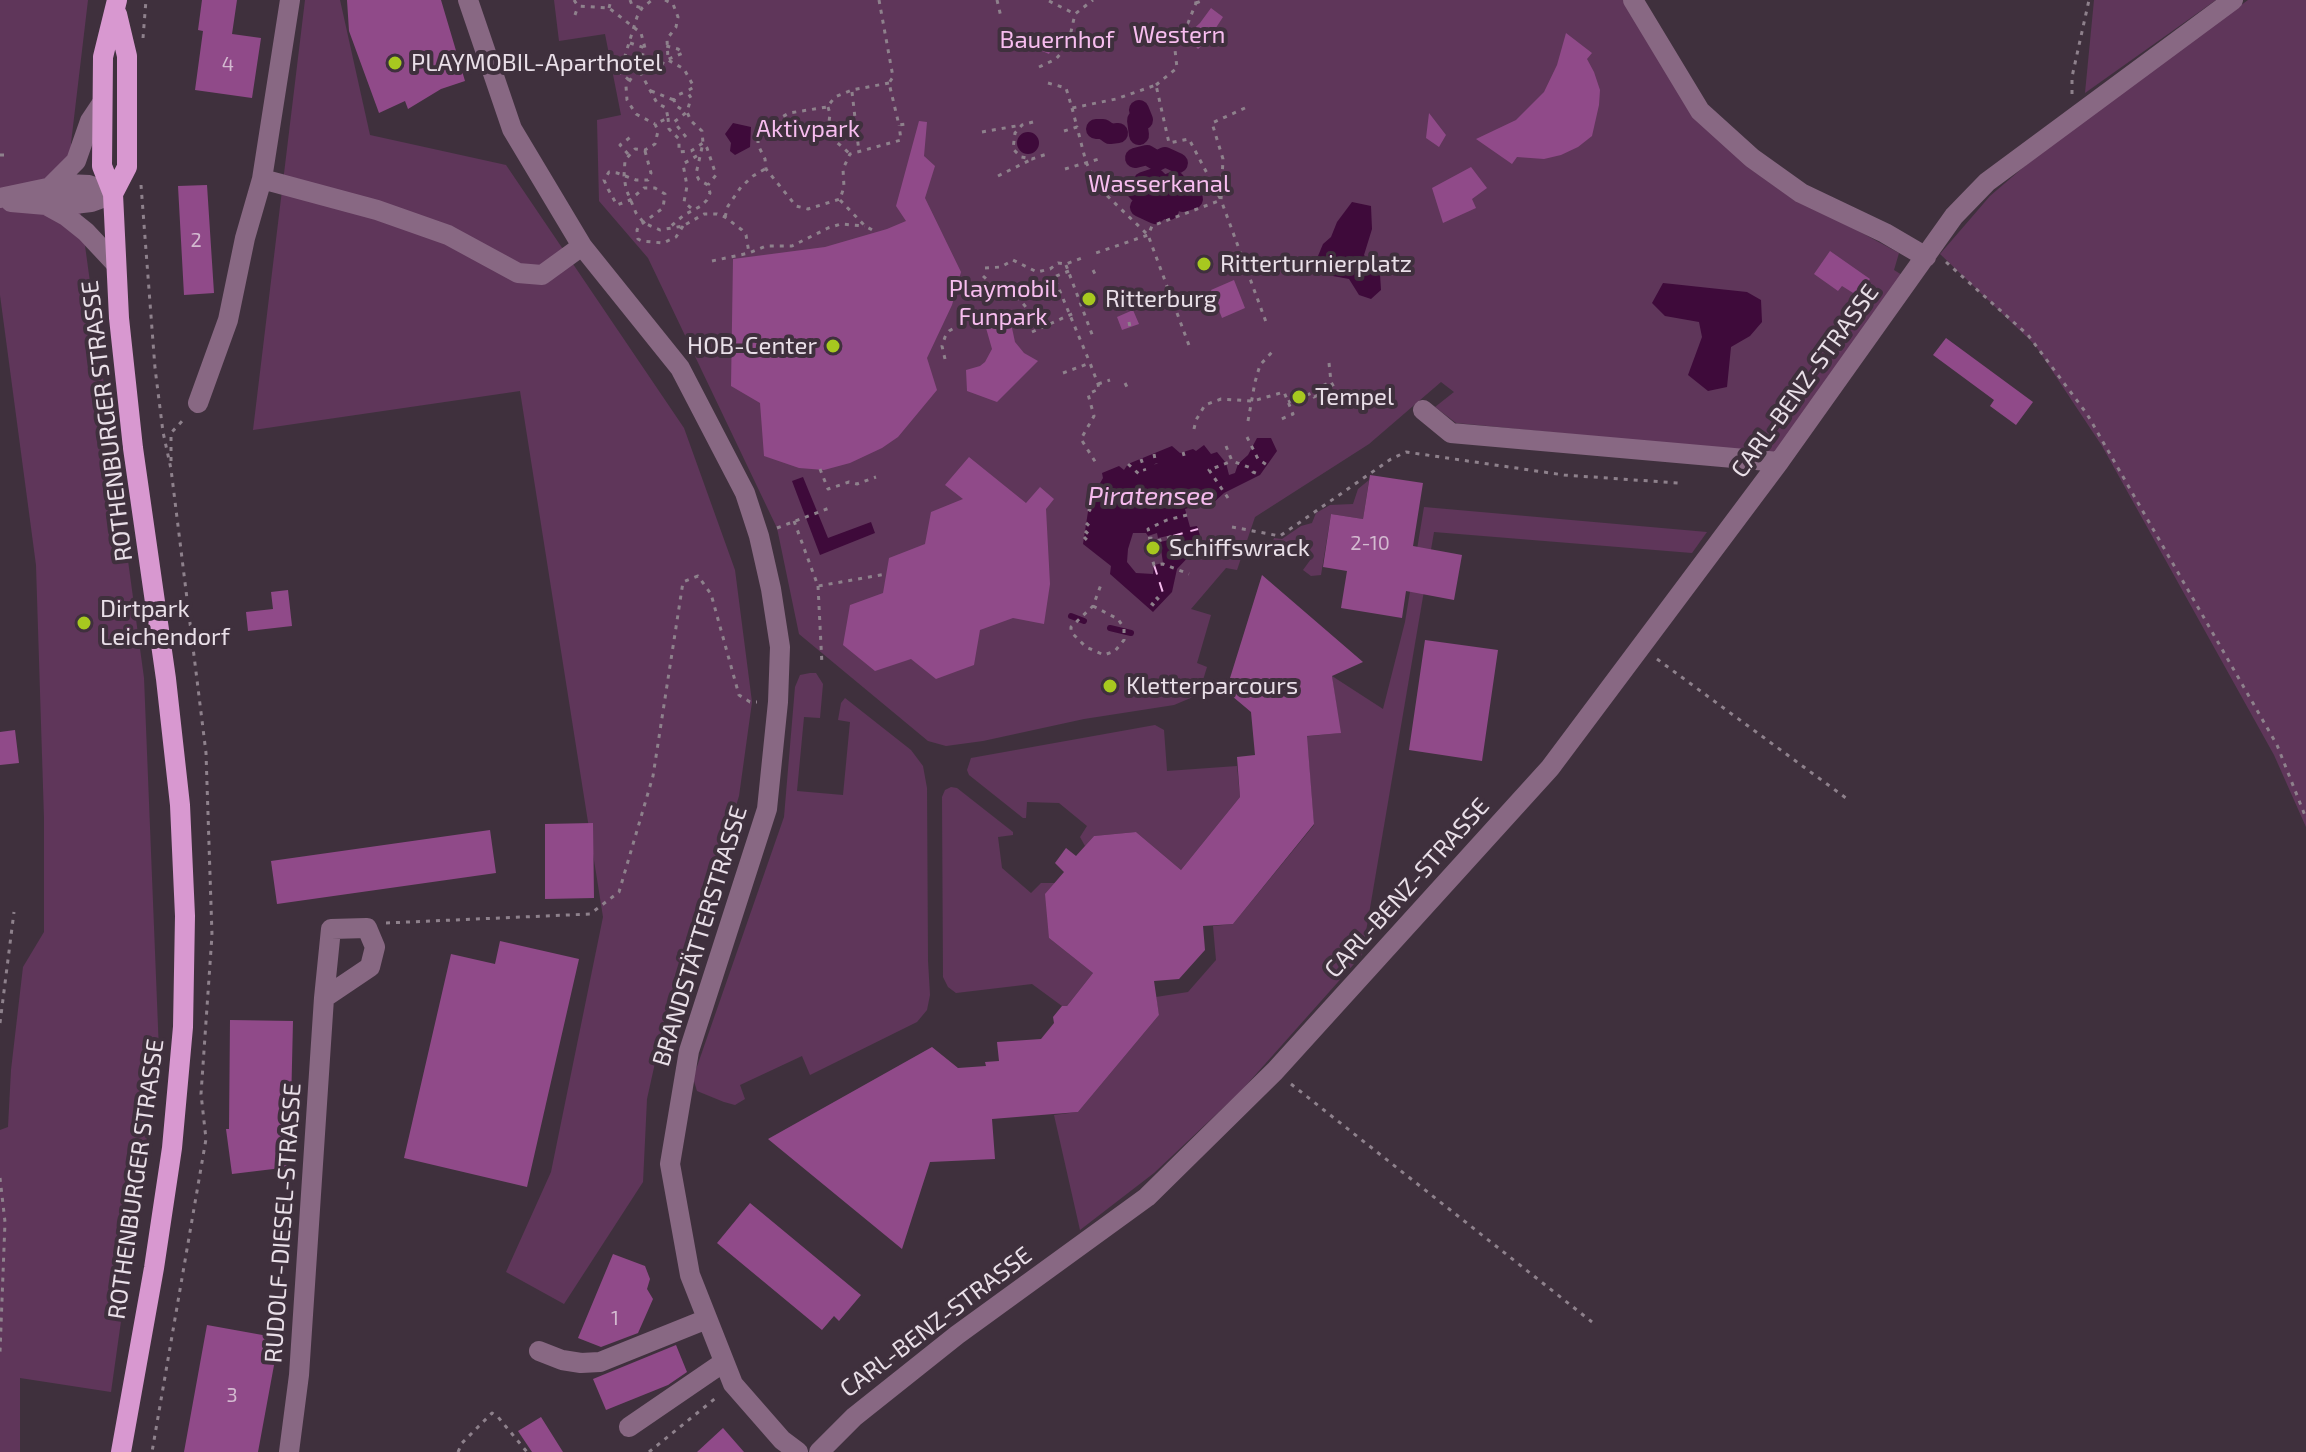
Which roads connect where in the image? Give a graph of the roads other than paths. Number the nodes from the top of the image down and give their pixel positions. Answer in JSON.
{"nodes":[{"id":1,"x":290,"y":0,"type":"edge"},
{"id":2,"x":468,"y":0,"type":"edge"},
{"id":3,"x":1633,"y":0,"type":"edge"},
{"id":4,"x":2233,"y":0,"type":"edge"},
{"id":5,"x":117,"y":4,"type":"edge"},
{"id":6,"x":102,"y":103,"type":"junction"},
{"id":7,"x":262,"y":179,"type":"junction"},
{"id":8,"x":113,"y":194,"type":"junction"},
{"id":9,"x":49,"y":196,"type":"junction"},
{"id":10,"x":0,"y":200,"type":"edge"},
{"id":11,"x":582,"y":246,"type":"junction"},
{"id":12,"x":1926,"y":257,"type":"junction"},
{"id":13,"x":115,"y":263,"type":"junction"},
{"id":14,"x":198,"y":403,"type":"road end"},
{"id":15,"x":1423,"y":410,"type":"dead end"},
{"id":16,"x":1779,"y":462,"type":"junction"},
{"id":17,"x":324,"y":998,"type":"junction"},
{"id":18,"x":707,"y":1319,"type":"junction"},
{"id":19,"x":539,"y":1351,"type":"dead end"},
{"id":20,"x":724,"y":1362,"type":"junction"},
{"id":21,"x":629,"y":1427,"type":"dead end"},
{"id":22,"x":121,"y":1452,"type":"edge"},
{"id":23,"x":289,"y":1452,"type":"edge"},
{"id":24,"x":798,"y":1452,"type":"edge"},
{"id":25,"x":819,"y":1452,"type":"edge"}],
"edges":[{"from":1,"to":7,"type":"street"},
{"from":2,"to":11,"type":"street","name":"BRANDSTÄTTERSTRASSE"},
{"from":3,"to":12,"type":"street"},
{"from":4,"to":12,"type":"street","name":"CARL-BENZ-STRASSE"},
{"from":5,"to":6,"type":"main road","name":"ROTHENBURGER STRASSE"},
{"from":5,"to":8,"type":"main road","name":"ROTHENBURGER STRASSE"},
{"from":6,"to":8,"type":"main road","name":"ROTHENBURGER STRASSE"},
{"from":6,"to":9,"type":"street"},
{"from":7,"to":11,"type":"street"},
{"from":7,"to":14,"type":"street"},
{"from":8,"to":9,"type":"street"},
{"from":8,"to":13,"type":"main road","name":"ROTHENBURGER STRASSE"},
{"from":9,"to":10,"type":"street"},
{"from":9,"to":13,"type":"street"},
{"from":11,"to":18,"type":"street","name":"BRANDSTÄTTERSTRASSE"},
{"from":12,"to":16,"type":"street","name":"CARL-BENZ-STRASSE"},
{"from":13,"to":22,"type":"main road","name":"ROTHENBURGER STRASSE"},
{"from":15,"to":16,"type":"street"},
{"from":16,"to":25,"type":"street","name":"CARL-BENZ-STRASSE"},
{"from":17,"to":17,"type":"street","name":"RUDOLF-DIESEL-STRASSE"},
{"from":17,"to":23,"type":"street","name":"RUDOLF-DIESEL-STRASSE"},
{"from":18,"to":19,"type":"street"},
{"from":18,"to":20,"type":"street","name":"BRANDSTÄTTERSTRASSE"},
{"from":20,"to":21,"type":"street"},
{"from":20,"to":24,"type":"street","name":"BRANDSTÄTTERSTRASSE"}]}
